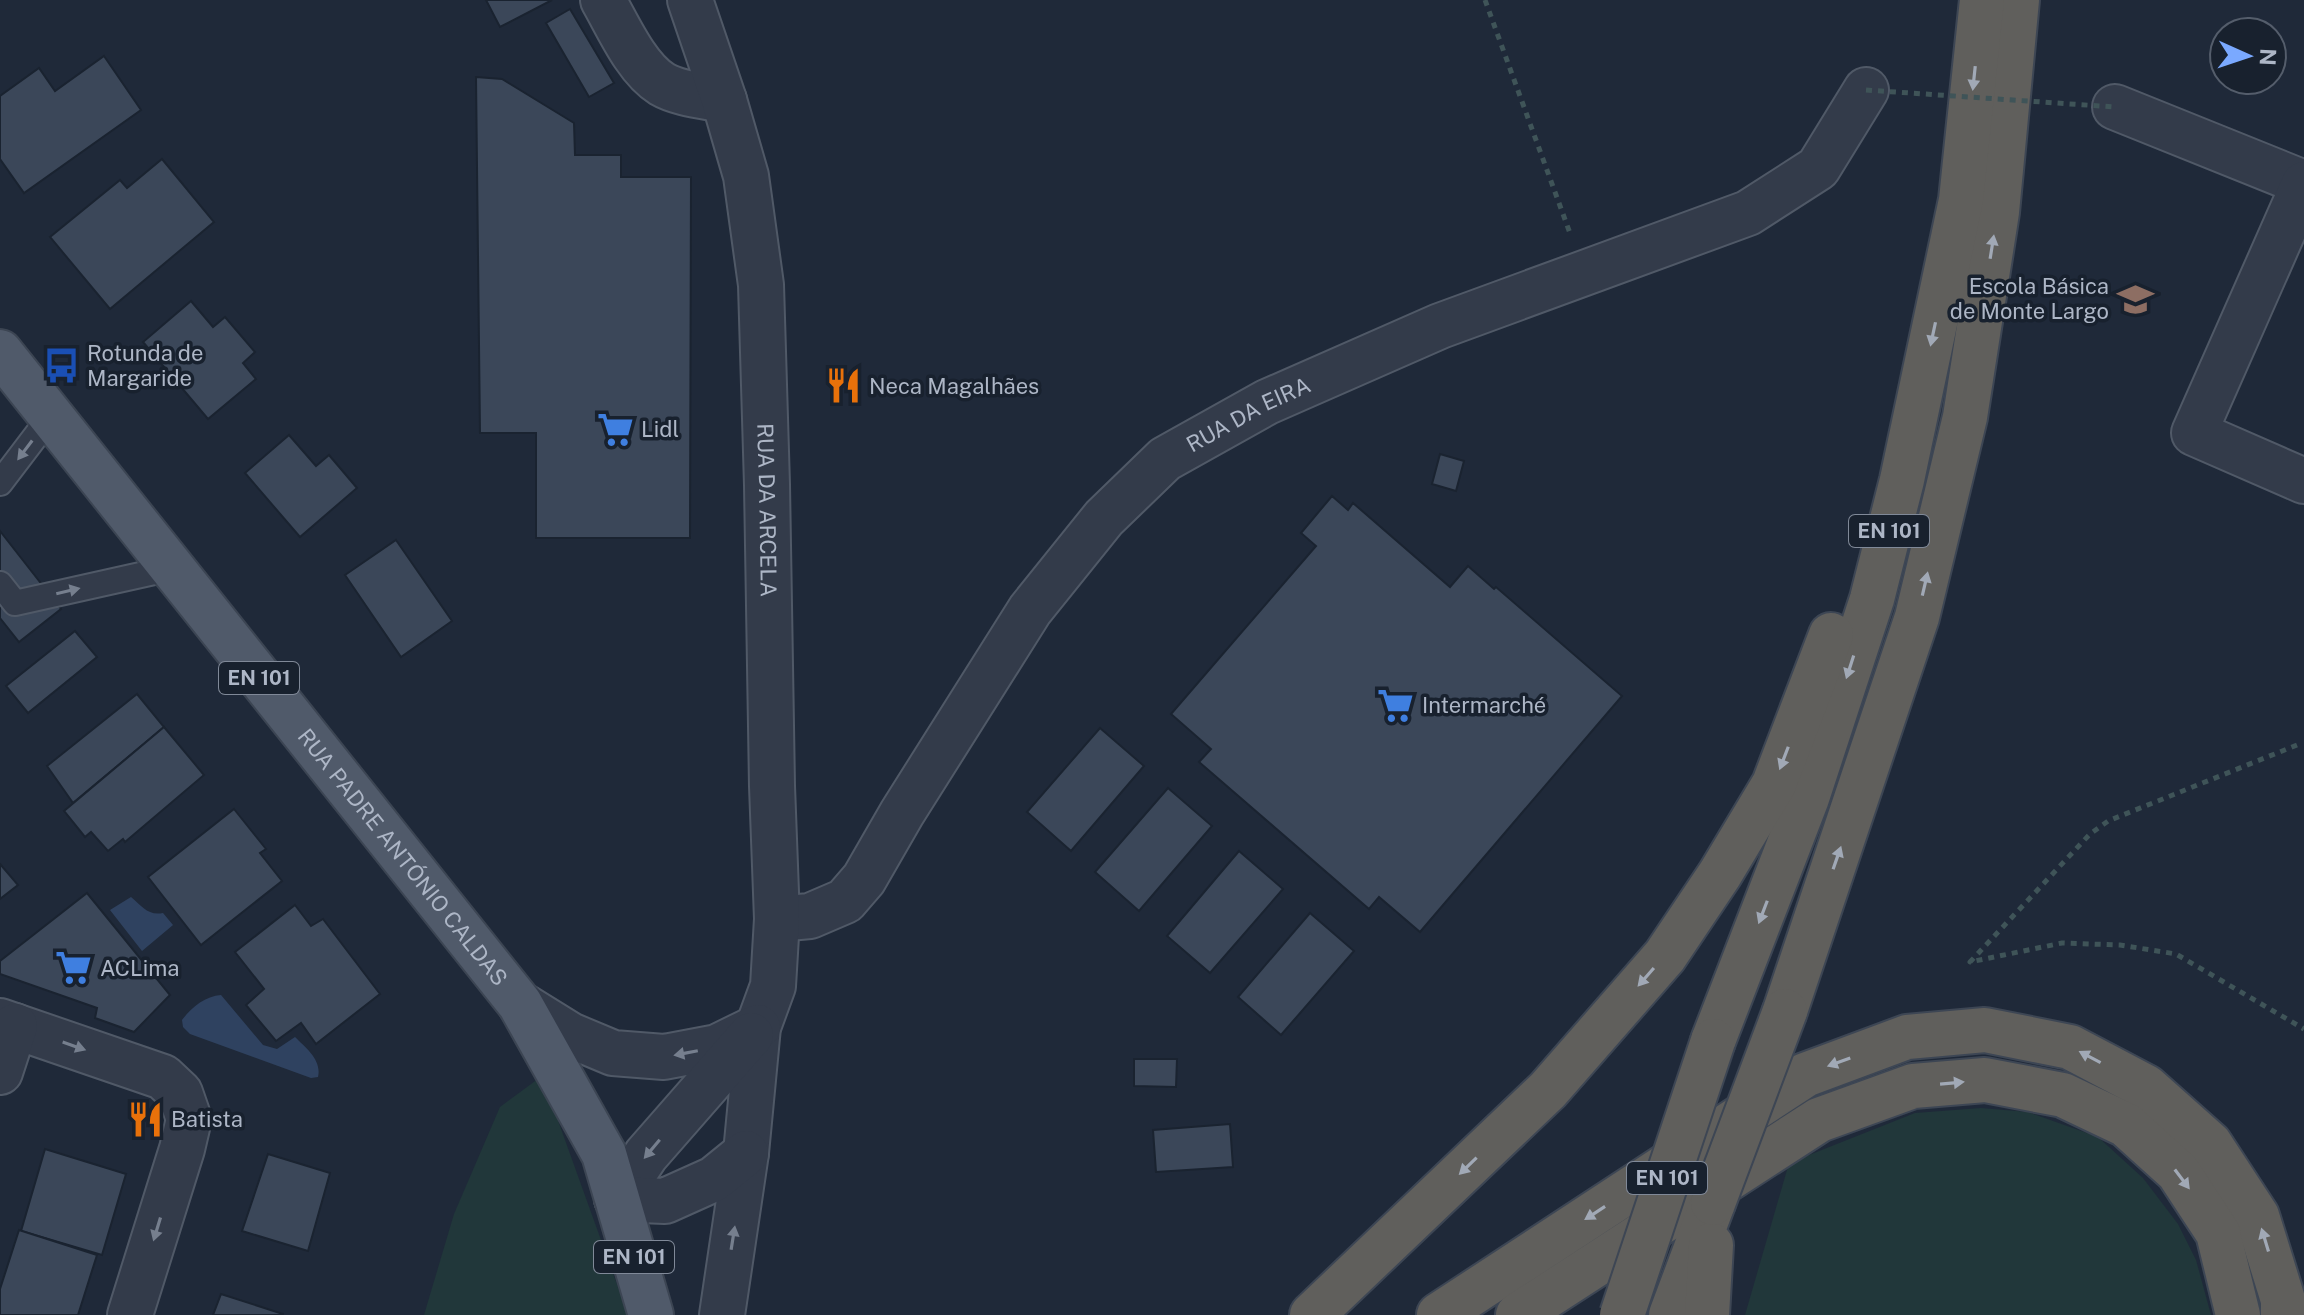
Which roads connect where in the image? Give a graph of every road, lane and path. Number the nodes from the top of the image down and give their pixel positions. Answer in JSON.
{"nodes":[{"id":1,"x":603,"y":0,"type":"edge"},
{"id":2,"x":690,"y":0,"type":"edge"},
{"id":3,"x":1485,"y":0,"type":"edge"},
{"id":4,"x":1982,"y":0,"type":"edge"},
{"id":5,"x":2017,"y":0,"type":"edge"},
{"id":6,"x":1866,"y":90,"type":"joint"},
{"id":7,"x":724,"y":100,"type":"junction"},
{"id":8,"x":2115,"y":107,"type":"joint"},
{"id":9,"x":2304,"y":184,"type":"edge"},
{"id":10,"x":1585,"y":274,"type":"junction"},
{"id":11,"x":8,"y":374,"type":"edge"},
{"id":12,"x":51,"y":416,"type":"junction"},
{"id":13,"x":2304,"y":481,"type":"edge"},
{"id":14,"x":0,"y":483,"type":"edge"},
{"id":15,"x":172,"y":568,"type":"junction"},
{"id":16,"x":0,"y":584,"type":"edge"},
{"id":17,"x":1872,"y":599,"type":"junction"},
{"id":18,"x":2297,"y":745,"type":"dead end"},
{"id":19,"x":777,"y":919,"type":"junction"},
{"id":20,"x":520,"y":1004,"type":"junction"},
{"id":21,"x":8,"y":1024,"type":"edge"},
{"id":22,"x":758,"y":1027,"type":"junction"},
{"id":23,"x":2304,"y":1029,"type":"edge"},
{"id":24,"x":0,"y":1072,"type":"edge"},
{"id":25,"x":746,"y":1153,"type":"junction"},
{"id":26,"x":617,"y":1199,"type":"junction"},
{"id":27,"x":1713,"y":1203,"type":"junction"},
{"id":28,"x":130,"y":1315,"type":"edge"},
{"id":29,"x":651,"y":1315,"type":"edge"},
{"id":30,"x":722,"y":1315,"type":"edge"},
{"id":31,"x":1312,"y":1315,"type":"edge"},
{"id":32,"x":1439,"y":1315,"type":"edge"},
{"id":33,"x":1518,"y":1315,"type":"edge"},
{"id":34,"x":1622,"y":1315,"type":"edge"},
{"id":35,"x":1671,"y":1315,"type":"edge"},
{"id":36,"x":1707,"y":1315,"type":"edge"},
{"id":37,"x":2238,"y":1315,"type":"edge"},
{"id":38,"x":2283,"y":1315,"type":"edge"}],
"edges":[{"from":1,"to":7,"type":"street"},
{"from":2,"to":7,"type":"street","name":"RUA DA ARCELA"},
{"from":3,"to":10,"type":"path"},
{"from":4,"to":17,"type":"highway","number":"EN 101","one_way":true},
{"from":27,"to":5,"type":"highway","number":"EN 101","one_way":true,"bridge":true},
{"from":6,"to":8,"type":"path","bridge":true},
{"from":6,"to":10,"type":"street","name":"RUA DA EIRA"},
{"from":7,"to":19,"type":"street","name":"RUA DA ARCELA"},
{"from":8,"to":9,"type":"street"},
{"from":9,"to":13,"type":"street"},
{"from":10,"to":19,"type":"street","name":"RUA DA EIRA"},
{"from":11,"to":12,"type":"main road","name":"RUA PADRE ANTÓNIO CALDAS","number":"EN 101"},
{"from":12,"to":14,"type":"lane","one_way":true},
{"from":12,"to":15,"type":"main road","name":"RUA PADRE ANTÓNIO CALDAS","number":"EN 101"},
{"from":16,"to":15,"type":"lane","one_way":true},
{"from":15,"to":20,"type":"main road","name":"RUA PADRE ANTÓNIO CALDAS","number":"EN 101"},
{"from":17,"to":31,"type":"highway","one_way":true},
{"from":17,"to":34,"type":"highway","number":"EN 101","one_way":true,"bridge":true},
{"from":18,"to":23,"type":"path"},
{"from":19,"to":22,"type":"street","name":"RUA DA ARCELA"},
{"from":22,"to":20,"type":"street","one_way":true},
{"from":20,"to":26,"type":"main road","name":"RUA PADRE ANTÓNIO CALDAS","number":"EN 101"},
{"from":21,"to":24,"type":"street"},
{"from":21,"to":28,"type":"street","one_way":true},
{"from":22,"to":25,"type":"street"},
{"from":22,"to":26,"type":"street","one_way":true},
{"from":25,"to":26,"type":"street"},
{"from":30,"to":25,"type":"street","one_way":true},
{"from":26,"to":29,"type":"main road","number":"EN 101"},
{"from":27,"to":35,"type":"highway","number":"EN 101"},
{"from":27,"to":36,"type":"highway"},
{"from":38,"to":32,"type":"highway","one_way":true},
{"from":33,"to":37,"type":"highway","one_way":true}]}
